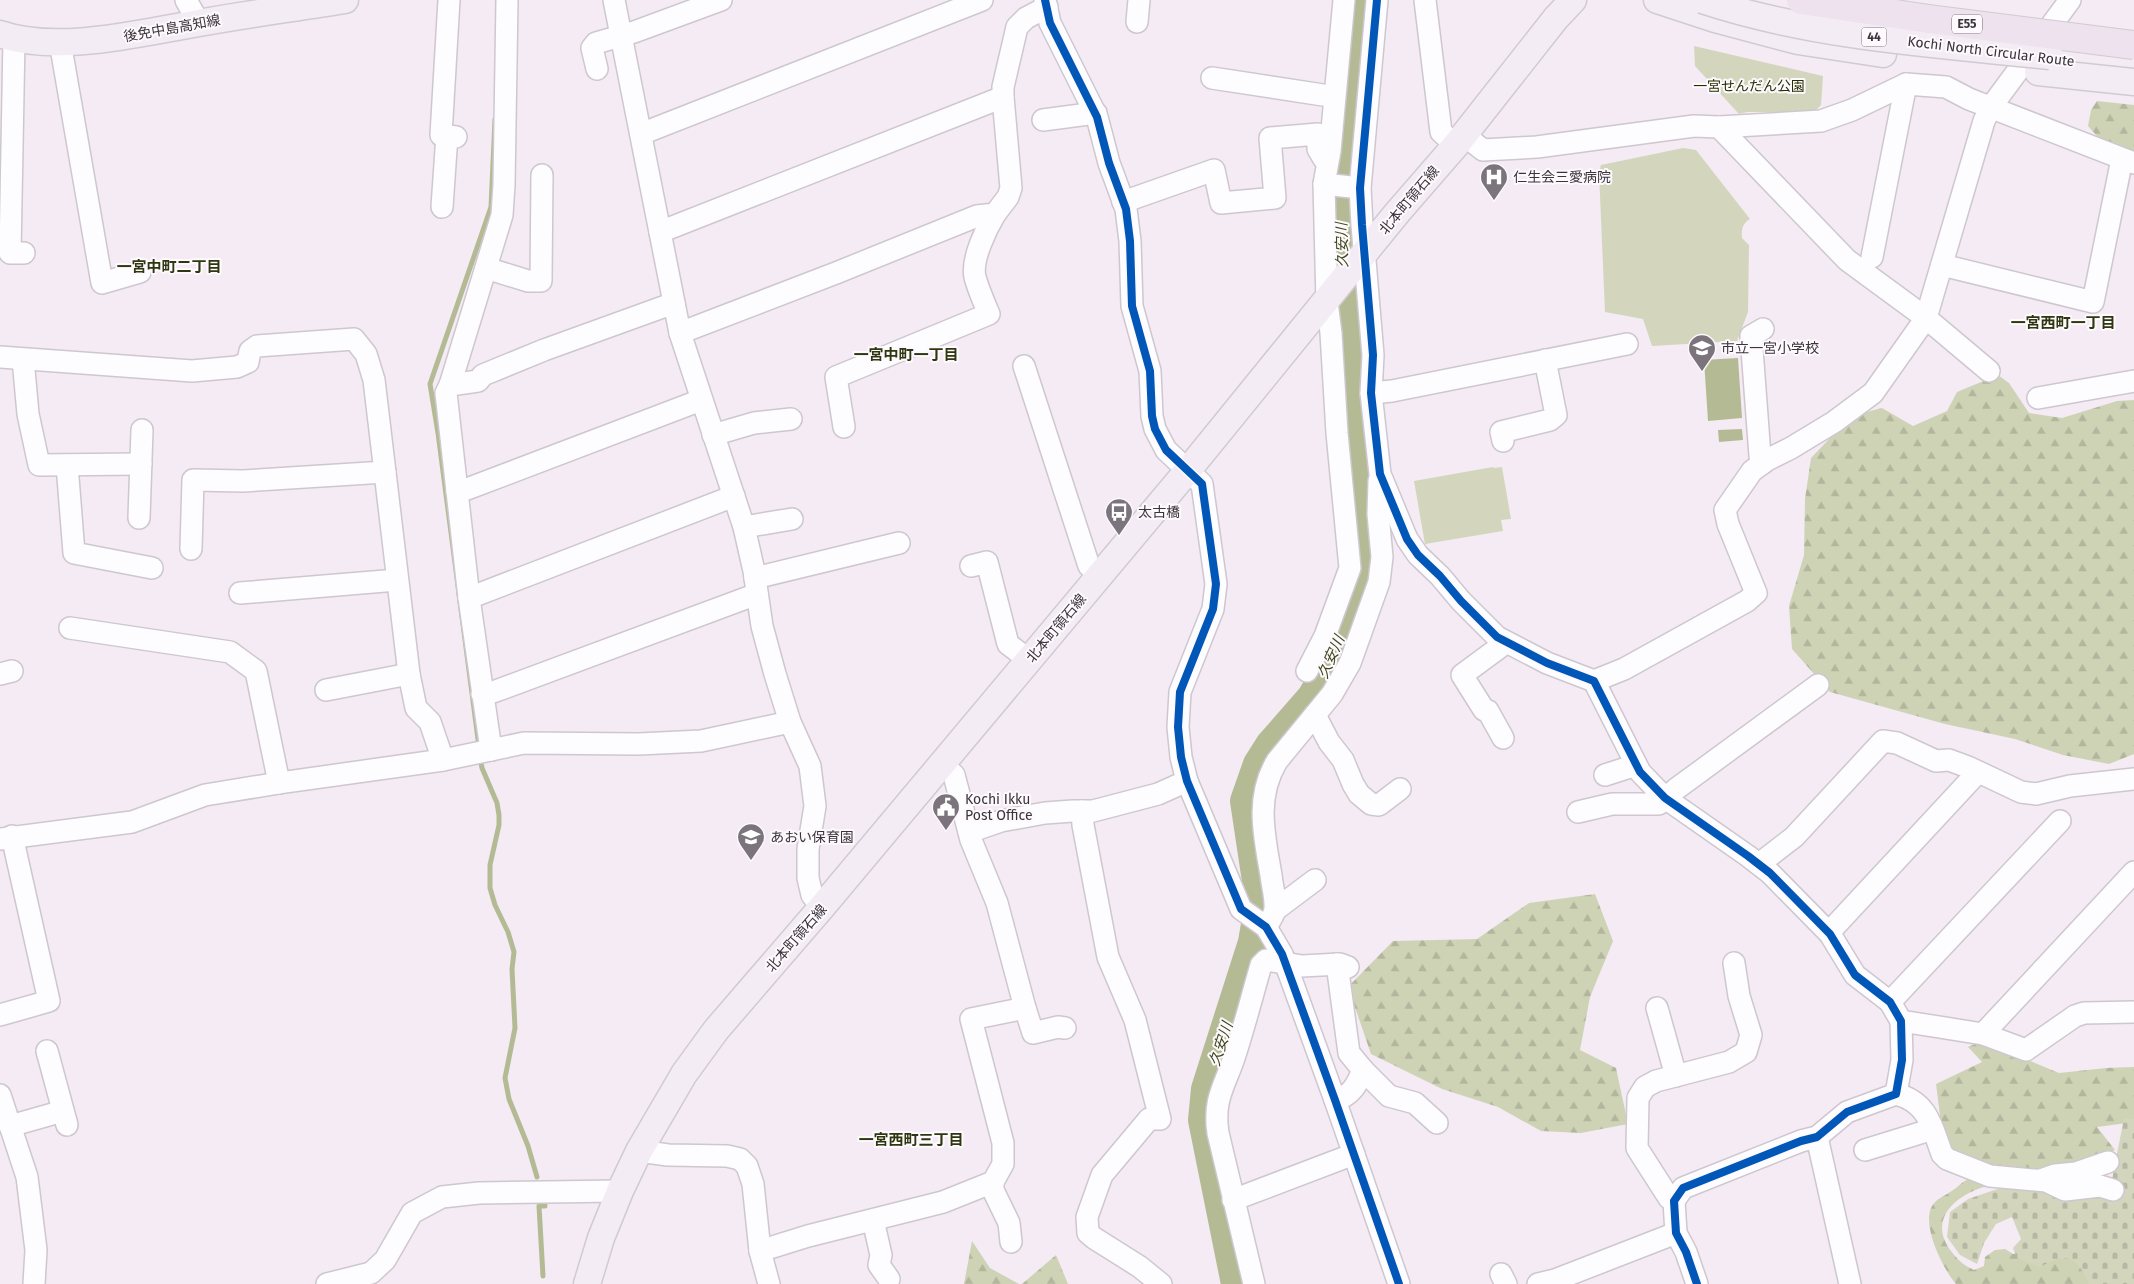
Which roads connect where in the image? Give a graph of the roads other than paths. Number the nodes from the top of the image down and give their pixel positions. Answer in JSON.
{"nodes":[{"id":1,"x":186,"y":0,"type":"edge"},
{"id":2,"x":345,"y":0,"type":"edge"},
{"id":3,"x":449,"y":0,"type":"edge"},
{"id":4,"x":507,"y":0,"type":"edge"},
{"id":5,"x":614,"y":0,"type":"edge"},
{"id":6,"x":720,"y":0,"type":"edge"},
{"id":7,"x":982,"y":0,"type":"edge"},
{"id":8,"x":1139,"y":0,"type":"edge"},
{"id":9,"x":1334,"y":0,"type":"edge"},
{"id":10,"x":1344,"y":0,"type":"edge"},
{"id":11,"x":1377,"y":0,"type":"edge"},
{"id":12,"x":1425,"y":0,"type":"edge"},
{"id":13,"x":1573,"y":0,"type":"edge"},
{"id":14,"x":1657,"y":0,"type":"edge"},
{"id":15,"x":1702,"y":0,"type":"edge"},
{"id":16,"x":1801,"y":0,"type":"edge"},
{"id":17,"x":2070,"y":0,"type":"edge"},
{"id":18,"x":1046,"y":4,"type":"edge"},
{"id":19,"x":1137,"y":22,"type":"dead end"},
{"id":20,"x":199,"y":23,"type":"junction"},
{"id":21,"x":621,"y":35,"type":"junction"},
{"id":22,"x":7,"y":36,"type":"edge"},
{"id":23,"x":60,"y":42,"type":"junction"},
{"id":24,"x":2134,"y":45,"type":"edge"},
{"id":25,"x":2044,"y":64,"type":"junction"},
{"id":26,"x":597,"y":69,"type":"dead end"},
{"id":27,"x":2134,"y":70,"type":"edge"},
{"id":28,"x":1212,"y":78,"type":"dead end"},
{"id":29,"x":2134,"y":82,"type":"edge"},
{"id":30,"x":1906,"y":84,"type":"junction"},
{"id":31,"x":1323,"y":95,"type":"junction"},
{"id":32,"x":1004,"y":97,"type":"junction"},
{"id":33,"x":1991,"y":107,"type":"junction"},
{"id":34,"x":1096,"y":113,"type":"junction"},
{"id":35,"x":1042,"y":120,"type":"dead end"},
{"id":36,"x":1719,"y":127,"type":"junction"},
{"id":37,"x":641,"y":134,"type":"junction"},
{"id":38,"x":1318,"y":134,"type":"junction"},
{"id":39,"x":1460,"y":140,"type":"junction"},
{"id":40,"x":2128,"y":161,"type":"edge"},
{"id":41,"x":1326,"y":162,"type":"junction"},
{"id":42,"x":542,"y":175,"type":"dead end"},
{"id":43,"x":1324,"y":184,"type":"junction"},
{"id":44,"x":1360,"y":188,"type":"junction"},
{"id":45,"x":1123,"y":202,"type":"junction"},
{"id":46,"x":442,"y":207,"type":"dead end"},
{"id":47,"x":995,"y":214,"type":"junction"},
{"id":48,"x":660,"y":232,"type":"junction"},
{"id":49,"x":24,"y":253,"type":"dead end"},
{"id":50,"x":1872,"y":257,"type":"dead end"},
{"id":51,"x":1361,"y":259,"type":"junction"},
{"id":52,"x":1942,"y":265,"type":"junction"},
{"id":53,"x":486,"y":268,"type":"junction"},
{"id":54,"x":140,"y":272,"type":"dead end"},
{"id":55,"x":1326,"y":302,"type":"junction"},
{"id":56,"x":674,"y":303,"type":"junction"},
{"id":57,"x":1926,"y":318,"type":"junction"},
{"id":58,"x":1763,"y":330,"type":"dead end"},
{"id":59,"x":680,"y":333,"type":"junction"},
{"id":60,"x":1627,"y":344,"type":"dead end"},
{"id":61,"x":0,"y":357,"type":"edge"},
{"id":62,"x":23,"y":359,"type":"junction"},
{"id":63,"x":1546,"y":360,"type":"junction"},
{"id":64,"x":1024,"y":366,"type":"dead end"},
{"id":65,"x":1989,"y":371,"type":"dead end"},
{"id":66,"x":2134,"y":381,"type":"edge"},
{"id":67,"x":450,"y":385,"type":"junction"},
{"id":68,"x":1371,"y":393,"type":"junction"},
{"id":69,"x":2038,"y":398,"type":"dead end"},
{"id":70,"x":701,"y":400,"type":"junction"},
{"id":71,"x":791,"y":419,"type":"dead end"},
{"id":72,"x":844,"y":427,"type":"dead end"},
{"id":73,"x":142,"y":430,"type":"dead end"},
{"id":74,"x":713,"y":435,"type":"junction"},
{"id":75,"x":1503,"y":441,"type":"dead end"},
{"id":76,"x":1762,"y":463,"type":"junction"},
{"id":77,"x":141,"y":464,"type":"junction"},
{"id":78,"x":67,"y":465,"type":"junction"},
{"id":79,"x":1188,"y":470,"type":"junction"},
{"id":80,"x":385,"y":472,"type":"junction"},
{"id":81,"x":1380,"y":474,"type":"junction"},
{"id":82,"x":457,"y":491,"type":"junction"},
{"id":83,"x":734,"y":496,"type":"junction"},
{"id":84,"x":139,"y":518,"type":"dead end"},
{"id":85,"x":792,"y":519,"type":"dead end"},
{"id":86,"x":744,"y":526,"type":"junction"},
{"id":87,"x":899,"y":543,"type":"dead end"},
{"id":88,"x":191,"y":549,"type":"dead end"},
{"id":89,"x":971,"y":566,"type":"dead end"},
{"id":90,"x":152,"y":568,"type":"dead end"},
{"id":91,"x":1101,"y":574,"type":"junction"},
{"id":92,"x":397,"y":580,"type":"junction"},
{"id":93,"x":756,"y":586,"type":"junction"},
{"id":94,"x":240,"y":593,"type":"dead end"},
{"id":95,"x":469,"y":598,"type":"junction"},
{"id":96,"x":70,"y":628,"type":"dead end"},
{"id":97,"x":1504,"y":641,"type":"junction"},
{"id":98,"x":1029,"y":660,"type":"junction"},
{"id":99,"x":1307,"y":671,"type":"dead end"},
{"id":100,"x":409,"y":674,"type":"junction"},
{"id":101,"x":1594,"y":681,"type":"junction"},
{"id":102,"x":1818,"y":686,"type":"dead end"},
{"id":103,"x":326,"y":690,"type":"dead end"},
{"id":104,"x":482,"y":694,"type":"junction"},
{"id":105,"x":1315,"y":715,"type":"junction"},
{"id":106,"x":790,"y":722,"type":"junction"},
{"id":107,"x":1503,"y":738,"type":"dead end"},
{"id":108,"x":484,"y":751,"type":"junction"},
{"id":109,"x":443,"y":760,"type":"junction"},
{"id":110,"x":942,"y":764,"type":"junction"},
{"id":111,"x":1636,"y":765,"type":"junction"},
{"id":112,"x":1978,"y":772,"type":"junction"},
{"id":113,"x":1605,"y":775,"type":"dead end"},
{"id":114,"x":1281,"y":779,"type":"dead end"},
{"id":115,"x":2134,"y":779,"type":"edge"},
{"id":116,"x":1187,"y":781,"type":"junction"},
{"id":117,"x":279,"y":782,"type":"junction"},
{"id":118,"x":1400,"y":789,"type":"dead end"},
{"id":119,"x":1665,"y":798,"type":"junction"},
{"id":120,"x":1082,"y":811,"type":"junction"},
{"id":121,"x":1578,"y":812,"type":"dead end"},
{"id":122,"x":2060,"y":821,"type":"dead end"},
{"id":123,"x":1263,"y":827,"type":"junction"},
{"id":124,"x":969,"y":832,"type":"junction"},
{"id":125,"x":6,"y":838,"type":"edge"},
{"id":126,"x":1759,"y":864,"type":"junction"},
{"id":127,"x":2134,"y":872,"type":"edge"},
{"id":128,"x":1315,"y":880,"type":"dead end"},
{"id":129,"x":822,"y":907,"type":"junction"},
{"id":130,"x":1271,"y":919,"type":"junction"},
{"id":131,"x":1830,"y":934,"type":"junction"},
{"id":132,"x":1285,"y":963,"type":"junction"},
{"id":133,"x":1734,"y":963,"type":"dead end"},
{"id":134,"x":1890,"y":1002,"type":"junction"},
{"id":135,"x":1025,"y":1008,"type":"junction"},
{"id":136,"x":1657,"y":1008,"type":"dead end"},
{"id":137,"x":2132,"y":1008,"type":"edge"},
{"id":138,"x":0,"y":1015,"type":"edge"},
{"id":139,"x":1901,"y":1021,"type":"junction"},
{"id":140,"x":1065,"y":1028,"type":"dead end"},
{"id":141,"x":1983,"y":1034,"type":"junction"},
{"id":142,"x":47,"y":1051,"type":"dead end"},
{"id":143,"x":1364,"y":1070,"type":"junction"},
{"id":144,"x":1676,"y":1076,"type":"junction"},
{"id":145,"x":1896,"y":1094,"type":"junction"},
{"id":146,"x":0,"y":1095,"type":"edge"},
{"id":147,"x":1335,"y":1100,"type":"junction"},
{"id":148,"x":1437,"y":1122,"type":"dead end"},
{"id":149,"x":10,"y":1126,"type":"junction"},
{"id":150,"x":1933,"y":1128,"type":"junction"},
{"id":151,"x":1817,"y":1137,"type":"junction"},
{"id":152,"x":9,"y":1150,"type":"edge"},
{"id":153,"x":1865,"y":1150,"type":"dead end"},
{"id":154,"x":639,"y":1151,"type":"junction"},
{"id":155,"x":1354,"y":1154,"type":"junction"},
{"id":156,"x":2108,"y":1162,"type":"dead end"},
{"id":157,"x":2041,"y":1180,"type":"junction"},
{"id":158,"x":992,"y":1182,"type":"junction"},
{"id":159,"x":620,"y":1190,"type":"junction"},
{"id":160,"x":2113,"y":1190,"type":"dead end"},
{"id":161,"x":1233,"y":1200,"type":"junction"},
{"id":162,"x":1674,"y":1200,"type":"junction"},
{"id":163,"x":873,"y":1220,"type":"junction"},
{"id":164,"x":1676,"y":1233,"type":"junction"},
{"id":165,"x":1011,"y":1242,"type":"dead end"},
{"id":166,"x":760,"y":1251,"type":"junction"},
{"id":167,"x":889,"y":1279,"type":"dead end"},
{"id":168,"x":34,"y":1284,"type":"edge"},
{"id":169,"x":326,"y":1284,"type":"edge"},
{"id":170,"x":587,"y":1284,"type":"edge"},
{"id":171,"x":769,"y":1284,"type":"edge"},
{"id":172,"x":1161,"y":1284,"type":"edge"},
{"id":173,"x":1254,"y":1284,"type":"edge"},
{"id":174,"x":1399,"y":1284,"type":"edge"},
{"id":175,"x":1538,"y":1284,"type":"edge"},
{"id":176,"x":1697,"y":1284,"type":"edge"},
{"id":177,"x":1850,"y":1284,"type":"edge"}],
"edges":[{"from":1,"to":20,"type":"street"},
{"from":2,"to":20,"type":"main road","name":"後免中島高知線"},
{"from":3,"to":46,"type":"street"},
{"from":4,"to":53,"type":"street"},
{"from":5,"to":21,"type":"street"},
{"from":6,"to":21,"type":"street"},
{"from":7,"to":37,"type":"street"},
{"from":8,"to":19,"type":"street"},
{"from":9,"to":31,"type":"street"},
{"from":10,"to":41,"type":"street"},
{"from":11,"to":44,"type":"street"},
{"from":12,"to":39,"type":"street"},
{"from":13,"to":39,"type":"main road","name":"北本町領石線"},
{"from":14,"to":25,"type":"main road"},
{"from":15,"to":25,"type":"main road","name":"Kochi North Circular Route","number":"44","bridge":true},
{"from":16,"to":24,"type":"highway","number":"E55","bridge":true},
{"from":17,"to":33,"type":"street"},
{"from":18,"to":32,"type":"street"},
{"from":18,"to":34,"type":"street"},
{"from":20,"to":23,"type":"main road","name":"後免中島高知線"},
{"from":21,"to":26,"type":"street"},
{"from":21,"to":37,"type":"street"},
{"from":22,"to":23,"type":"main road","name":"後免中島高知線"},
{"from":22,"to":49,"type":"street"},
{"from":23,"to":54,"type":"street"},
{"from":25,"to":27,"type":"main road","name":"Kochi North Circular Route","number":"44"},
{"from":25,"to":29,"type":"main road"},
{"from":28,"to":31,"type":"street"},
{"from":30,"to":33,"type":"street"},
{"from":30,"to":36,"type":"street"},
{"from":30,"to":50,"type":"street"},
{"from":31,"to":38,"type":"street"},
{"from":32,"to":47,"type":"street"},
{"from":32,"to":48,"type":"street"},
{"from":33,"to":40,"type":"street"},
{"from":33,"to":52,"type":"street"},
{"from":34,"to":35,"type":"street"},
{"from":34,"to":45,"type":"street"},
{"from":36,"to":39,"type":"street"},
{"from":36,"to":57,"type":"street"},
{"from":37,"to":48,"type":"street"},
{"from":38,"to":41,"type":"street"},
{"from":38,"to":45,"type":"street"},
{"from":39,"to":51,"type":"main road","name":"北本町領石線"},
{"from":40,"to":52,"type":"street"},
{"from":41,"to":43,"type":"street"},
{"from":42,"to":53,"type":"street"},
{"from":43,"to":44,"type":"street"},
{"from":43,"to":55,"type":"street"},
{"from":44,"to":51,"type":"street"},
{"from":45,"to":79,"type":"street"},
{"from":47,"to":59,"type":"street"},
{"from":47,"to":72,"type":"street"},
{"from":48,"to":56,"type":"street"},
{"from":51,"to":55,"type":"main road","name":"北本町領石線"},
{"from":51,"to":68,"type":"street"},
{"from":52,"to":57,"type":"street"},
{"from":53,"to":67,"type":"street"},
{"from":55,"to":79,"type":"main road","name":"北本町領石線"},
{"from":55,"to":99,"type":"street"},
{"from":56,"to":59,"type":"street"},
{"from":56,"to":67,"type":"street"},
{"from":57,"to":65,"type":"street"},
{"from":57,"to":76,"type":"street"},
{"from":58,"to":76,"type":"street"},
{"from":59,"to":70,"type":"street"},
{"from":60,"to":63,"type":"street"},
{"from":61,"to":62,"type":"street"},
{"from":62,"to":78,"type":"street"},
{"from":62,"to":80,"type":"street"},
{"from":63,"to":68,"type":"street"},
{"from":63,"to":75,"type":"street"},
{"from":64,"to":91,"type":"street"},
{"from":66,"to":69,"type":"street"},
{"from":67,"to":82,"type":"street"},
{"from":68,"to":81,"type":"street"},
{"from":70,"to":74,"type":"street"},
{"from":70,"to":82,"type":"street"},
{"from":71,"to":74,"type":"street"},
{"from":73,"to":77,"type":"street"},
{"from":74,"to":83,"type":"street"},
{"from":76,"to":101,"type":"street"},
{"from":77,"to":78,"type":"street"},
{"from":77,"to":84,"type":"street"},
{"from":78,"to":90,"type":"street"},
{"from":79,"to":91,"type":"main road","name":"北本町領石線"},
{"from":79,"to":116,"type":"street"},
{"from":80,"to":88,"type":"street"},
{"from":80,"to":92,"type":"street"},
{"from":81,"to":97,"type":"street"},
{"from":81,"to":105,"type":"street"},
{"from":82,"to":95,"type":"street"},
{"from":83,"to":86,"type":"street"},
{"from":83,"to":95,"type":"street"},
{"from":85,"to":86,"type":"street"},
{"from":86,"to":93,"type":"street"},
{"from":87,"to":93,"type":"street"},
{"from":89,"to":98,"type":"street"},
{"from":91,"to":98,"type":"main road","name":"北本町領石線"},
{"from":92,"to":94,"type":"street"},
{"from":92,"to":100,"type":"street"},
{"from":93,"to":104,"type":"street"},
{"from":93,"to":106,"type":"street"},
{"from":95,"to":104,"type":"street"},
{"from":96,"to":117,"type":"street"},
{"from":97,"to":101,"type":"street"},
{"from":97,"to":107,"type":"street"},
{"from":98,"to":110,"type":"main road","name":"北本町領石線"},
{"from":100,"to":103,"type":"street"},
{"from":100,"to":109,"type":"street"},
{"from":101,"to":111,"type":"street"},
{"from":102,"to":119,"type":"street"},
{"from":104,"to":108,"type":"street"},
{"from":105,"to":118,"type":"street"},
{"from":105,"to":123,"type":"street"},
{"from":106,"to":108,"type":"street"},
{"from":106,"to":129,"type":"street"},
{"from":108,"to":109,"type":"street"},
{"from":109,"to":117,"type":"street"},
{"from":110,"to":124,"type":"street"},
{"from":110,"to":129,"type":"main road","name":"北本町領石線"},
{"from":111,"to":113,"type":"street"},
{"from":111,"to":119,"type":"street"},
{"from":112,"to":115,"type":"street"},
{"from":112,"to":126,"type":"street"},
{"from":112,"to":131,"type":"street"},
{"from":114,"to":123,"type":"street"},
{"from":116,"to":120,"type":"street"},
{"from":116,"to":130,"type":"street"},
{"from":117,"to":125,"type":"street"},
{"from":119,"to":121,"type":"street"},
{"from":119,"to":126,"type":"street"},
{"from":120,"to":124,"type":"street"},
{"from":120,"to":172,"type":"street"},
{"from":122,"to":134,"type":"street"},
{"from":123,"to":130,"type":"street"},
{"from":124,"to":135,"type":"street"},
{"from":125,"to":138,"type":"street"},
{"from":126,"to":131,"type":"street"},
{"from":127,"to":141,"type":"street"},
{"from":128,"to":130,"type":"street"},
{"from":129,"to":154,"type":"main road","name":"北本町領石線"},
{"from":130,"to":132,"type":"street"},
{"from":131,"to":134,"type":"street"},
{"from":132,"to":143,"type":"street"},
{"from":132,"to":147,"type":"street"},
{"from":132,"to":161,"type":"street"},
{"from":133,"to":144,"type":"street"},
{"from":134,"to":139,"type":"street"},
{"from":135,"to":140,"type":"street"},
{"from":135,"to":158,"type":"street"},
{"from":136,"to":144,"type":"street"},
{"from":137,"to":141,"type":"street"},
{"from":139,"to":141,"type":"street"},
{"from":139,"to":145,"type":"street"},
{"from":142,"to":149,"type":"street"},
{"from":143,"to":147,"type":"street"},
{"from":143,"to":148,"type":"street"},
{"from":144,"to":162,"type":"street"},
{"from":145,"to":150,"type":"street"},
{"from":145,"to":151,"type":"street"},
{"from":146,"to":149,"type":"street"},
{"from":147,"to":155,"type":"street"},
{"from":149,"to":152,"type":"street"},
{"from":150,"to":153,"type":"street"},
{"from":150,"to":157,"type":"street"},
{"from":151,"to":162,"type":"street"},
{"from":151,"to":177,"type":"street"},
{"from":152,"to":168,"type":"street"},
{"from":154,"to":159,"type":"main road","name":"北本町領石線"},
{"from":154,"to":166,"type":"street"},
{"from":155,"to":161,"type":"street"},
{"from":155,"to":174,"type":"street"},
{"from":156,"to":157,"type":"street"},
{"from":157,"to":160,"type":"street"},
{"from":158,"to":163,"type":"street"},
{"from":158,"to":165,"type":"street"},
{"from":159,"to":169,"type":"street"},
{"from":159,"to":170,"type":"main road","name":"北本町領石線"},
{"from":161,"to":173,"type":"street"},
{"from":162,"to":164,"type":"street"},
{"from":163,"to":166,"type":"street"},
{"from":163,"to":167,"type":"street"},
{"from":164,"to":175,"type":"street"},
{"from":164,"to":176,"type":"street"},
{"from":166,"to":171,"type":"street"}]}
